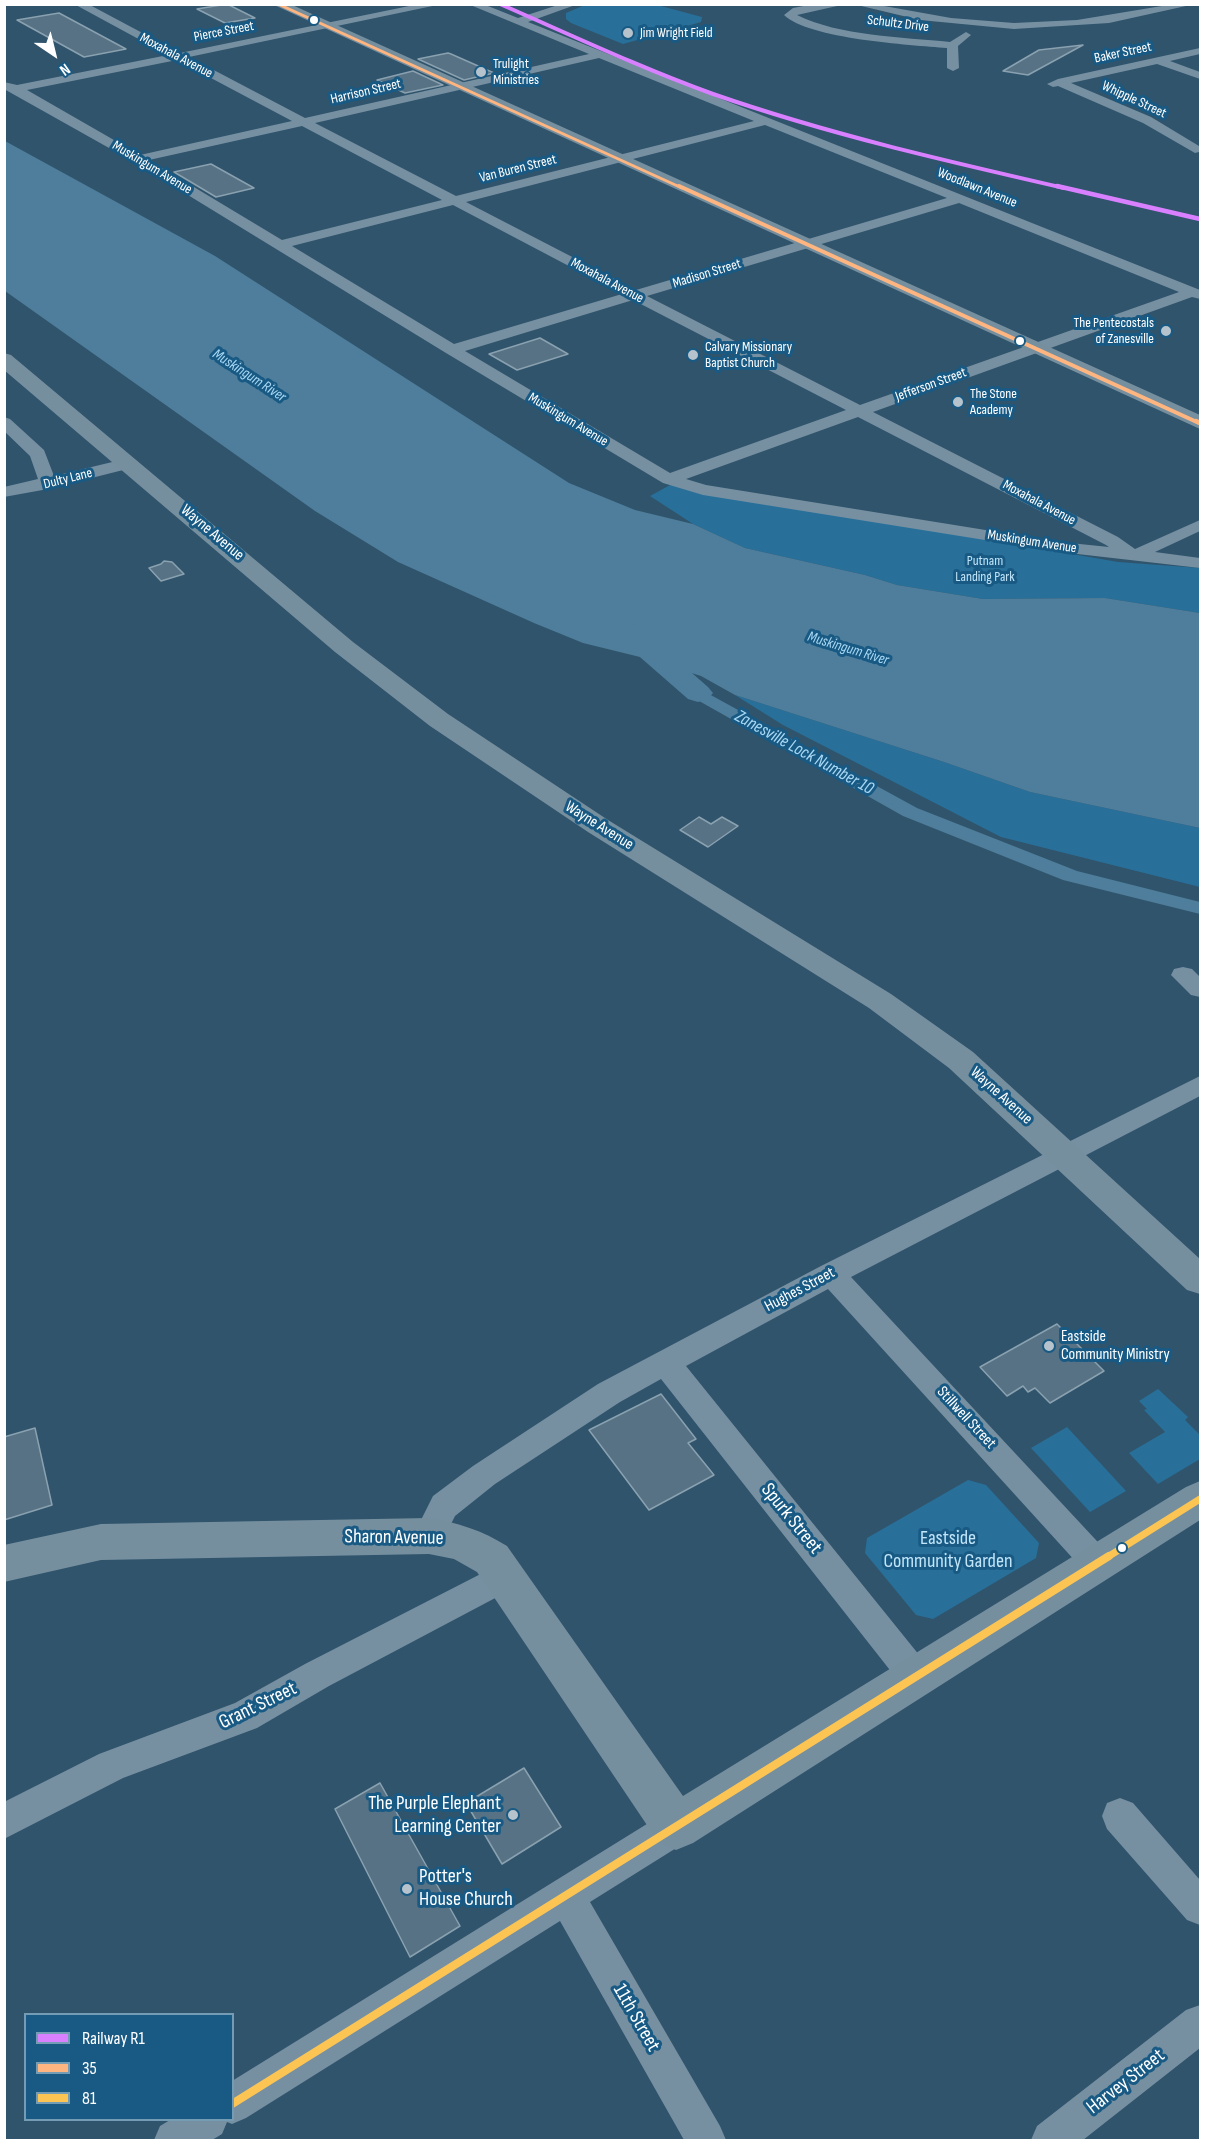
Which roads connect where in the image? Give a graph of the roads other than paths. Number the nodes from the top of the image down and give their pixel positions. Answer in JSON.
{"nodes":[{"id":1,"x":79,"y":4,"type":"edge"},
{"id":2,"x":278,"y":4,"type":"edge"},
{"id":3,"x":437,"y":4,"type":"edge"},
{"id":4,"x":473,"y":4,"type":"edge"},
{"id":5,"x":573,"y":4,"type":"edge"},
{"id":6,"x":841,"y":4,"type":"edge"},
{"id":7,"x":858,"y":4,"type":"edge"},
{"id":8,"x":1188,"y":5,"type":"edge"},
{"id":9,"x":1200,"y":9,"type":"edge"},
{"id":10,"x":1041,"y":14,"type":"dead end"},
{"id":11,"x":517,"y":22,"type":"junction"},
{"id":12,"x":1052,"y":25,"type":"junction"},
{"id":13,"x":327,"y":27,"type":"junction"},
{"id":14,"x":968,"y":28,"type":"junction"},
{"id":15,"x":952,"y":45,"type":"junction"},
{"id":16,"x":1200,"y":51,"type":"edge"},
{"id":17,"x":600,"y":55,"type":"junction"},
{"id":18,"x":177,"y":57,"type":"junction"},
{"id":19,"x":1159,"y":60,"type":"junction"},
{"id":20,"x":953,"y":68,"type":"dead end"},
{"id":21,"x":1200,"y":76,"type":"edge"},
{"id":22,"x":1055,"y":83,"type":"joint"},
{"id":23,"x":10,"y":87,"type":"edge"},
{"id":24,"x":459,"y":87,"type":"junction"},
{"id":25,"x":303,"y":122,"type":"junction"},
{"id":26,"x":764,"y":122,"type":"junction"},
{"id":27,"x":1195,"y":149,"type":"dead end"},
{"id":28,"x":138,"y":159,"type":"junction"},
{"id":29,"x":618,"y":159,"type":"junction"},
{"id":30,"x":962,"y":198,"type":"junction"},
{"id":31,"x":454,"y":201,"type":"junction"},
{"id":32,"x":807,"y":244,"type":"junction"},
{"id":33,"x":280,"y":245,"type":"junction"},
{"id":34,"x":1196,"y":293,"type":"edge"},
{"id":35,"x":634,"y":296,"type":"junction"},
{"id":36,"x":1035,"y":348,"type":"junction"},
{"id":37,"x":451,"y":350,"type":"junction"},
{"id":38,"x":4,"y":359,"type":"edge"},
{"id":39,"x":859,"y":411,"type":"junction"},
{"id":40,"x":4,"y":422,"type":"edge"},
{"id":41,"x":1200,"y":423,"type":"edge"},
{"id":42,"x":129,"y":463,"type":"junction"},
{"id":43,"x":669,"y":479,"type":"junction"},
{"id":44,"x":48,"y":484,"type":"junction"},
{"id":45,"x":7,"y":492,"type":"dead end"},
{"id":46,"x":1200,"y":525,"type":"edge"},
{"id":47,"x":1134,"y":557,"type":"junction"},
{"id":48,"x":1200,"y":563,"type":"edge"},
{"id":49,"x":1200,"y":1085,"type":"edge"},
{"id":50,"x":1065,"y":1154,"type":"junction"},
{"id":51,"x":831,"y":1274,"type":"junction"},
{"id":52,"x":1200,"y":1280,"type":"edge"},
{"id":53,"x":665,"y":1362,"type":"junction"},
{"id":54,"x":1200,"y":1498,"type":"edge"},
{"id":55,"x":429,"y":1536,"type":"junction"},
{"id":56,"x":4,"y":1564,"type":"edge"},
{"id":57,"x":1098,"y":1564,"type":"junction"},
{"id":58,"x":504,"y":1577,"type":"junction"},
{"id":59,"x":916,"y":1677,"type":"junction"},
{"id":60,"x":1120,"y":1816,"type":"dead end"},
{"id":61,"x":4,"y":1821,"type":"edge"},
{"id":62,"x":676,"y":1827,"type":"junction"},
{"id":63,"x":566,"y":1896,"type":"junction"},
{"id":64,"x":1200,"y":1907,"type":"edge"},
{"id":65,"x":1200,"y":2024,"type":"edge"},
{"id":66,"x":234,"y":2103,"type":"edge"},
{"id":67,"x":206,"y":2121,"type":"edge"},
{"id":68,"x":174,"y":2140,"type":"edge"},
{"id":69,"x":706,"y":2140,"type":"edge"},
{"id":70,"x":1051,"y":2140,"type":"edge"}],
"edges":[{"from":1,"to":18,"type":"street","name":"Moxahala Avenue"},
{"from":2,"to":13,"type":"main road"},
{"from":3,"to":13,"type":"street","name":"Pierce Street"},
{"from":4,"to":11,"type":"street","name":"Woodlawn Avenue"},
{"from":5,"to":11,"type":"street"},
{"from":6,"to":15,"type":"street","name":"Schultz Drive"},
{"from":7,"to":14,"type":"street"},
{"from":8,"to":9,"type":"street"},
{"from":8,"to":12,"type":"street"},
{"from":10,"to":12,"type":"street"},
{"from":11,"to":17,"type":"street","name":"Woodlawn Avenue"},
{"from":12,"to":14,"type":"street"},
{"from":13,"to":18,"type":"street","name":"Pierce Street"},
{"from":13,"to":24,"type":"main road"},
{"from":14,"to":15,"type":"street"},
{"from":15,"to":20,"type":"street"},
{"from":16,"to":19,"type":"street","name":"Baker Street"},
{"from":17,"to":24,"type":"street","name":"Harrison Street"},
{"from":17,"to":26,"type":"street","name":"Woodlawn Avenue"},
{"from":18,"to":23,"type":"street","name":"Pierce Street"},
{"from":18,"to":25,"type":"street","name":"Moxahala Avenue"},
{"from":19,"to":21,"type":"street"},
{"from":19,"to":22,"type":"street","name":"Baker Street"},
{"from":22,"to":27,"type":"street","name":"Whipple Street"},
{"from":23,"to":28,"type":"street","name":"Muskingum Avenue"},
{"from":24,"to":25,"type":"street","name":"Harrison Street"},
{"from":24,"to":29,"type":"main road"},
{"from":25,"to":28,"type":"street","name":"Harrison Street"},
{"from":25,"to":31,"type":"street","name":"Moxahala Avenue"},
{"from":26,"to":29,"type":"street","name":"Van Buren Street"},
{"from":26,"to":30,"type":"street","name":"Woodlawn Avenue"},
{"from":28,"to":33,"type":"street","name":"Muskingum Avenue"},
{"from":29,"to":31,"type":"street","name":"Van Buren Street"},
{"from":29,"to":32,"type":"main road"},
{"from":30,"to":32,"type":"street","name":"Madison Street"},
{"from":30,"to":34,"type":"street","name":"Woodlawn Avenue"},
{"from":31,"to":33,"type":"street","name":"Van Buren Street"},
{"from":31,"to":35,"type":"street","name":"Moxahala Avenue"},
{"from":32,"to":35,"type":"street","name":"Madison Street"},
{"from":32,"to":36,"type":"main road"},
{"from":33,"to":37,"type":"street","name":"Muskingum Avenue"},
{"from":34,"to":36,"type":"street","name":"Jefferson Street"},
{"from":35,"to":37,"type":"street","name":"Madison Street"},
{"from":35,"to":39,"type":"street","name":"Moxahala Avenue"},
{"from":36,"to":39,"type":"street","name":"Jefferson Street"},
{"from":36,"to":41,"type":"main road"},
{"from":37,"to":43,"type":"street","name":"Muskingum Avenue"},
{"from":38,"to":42,"type":"main road","name":"Wayne Avenue"},
{"from":39,"to":43,"type":"street","name":"Jefferson Street"},
{"from":39,"to":47,"type":"street","name":"Moxahala Avenue"},
{"from":40,"to":44,"type":"street"},
{"from":42,"to":44,"type":"street","name":"Dulty Lane"},
{"from":42,"to":50,"type":"main road","name":"Wayne Avenue"},
{"from":43,"to":47,"type":"street","name":"Muskingum Avenue"},
{"from":44,"to":45,"type":"street","name":"Dulty Lane"},
{"from":46,"to":47,"type":"street"},
{"from":47,"to":48,"type":"street","name":"Muskingum Avenue"},
{"from":49,"to":50,"type":"street","name":"Hughes Street"},
{"from":50,"to":51,"type":"street","name":"Hughes Street"},
{"from":50,"to":52,"type":"main road","name":"Wayne Avenue"},
{"from":51,"to":53,"type":"street","name":"Hughes Street"},
{"from":51,"to":57,"type":"street","name":"Stillwell Street"},
{"from":53,"to":55,"type":"street","name":"Hughes Street"},
{"from":53,"to":59,"type":"street","name":"Spurk Street"},
{"from":54,"to":57,"type":"main road"},
{"from":55,"to":56,"type":"main road","name":"Sharon Avenue"},
{"from":55,"to":58,"type":"main road","name":"Sharon Avenue"},
{"from":57,"to":59,"type":"main road"},
{"from":58,"to":61,"type":"street","name":"Grant Street"},
{"from":58,"to":62,"type":"main road","name":"Sharon Avenue"},
{"from":59,"to":62,"type":"main road"},
{"from":60,"to":64,"type":"street"},
{"from":62,"to":63,"type":"street"},
{"from":63,"to":66,"type":"street"},
{"from":63,"to":69,"type":"street","name":"11th Street"},
{"from":65,"to":70,"type":"street","name":"Harvey Street"},
{"from":67,"to":68,"type":"street"}]}
